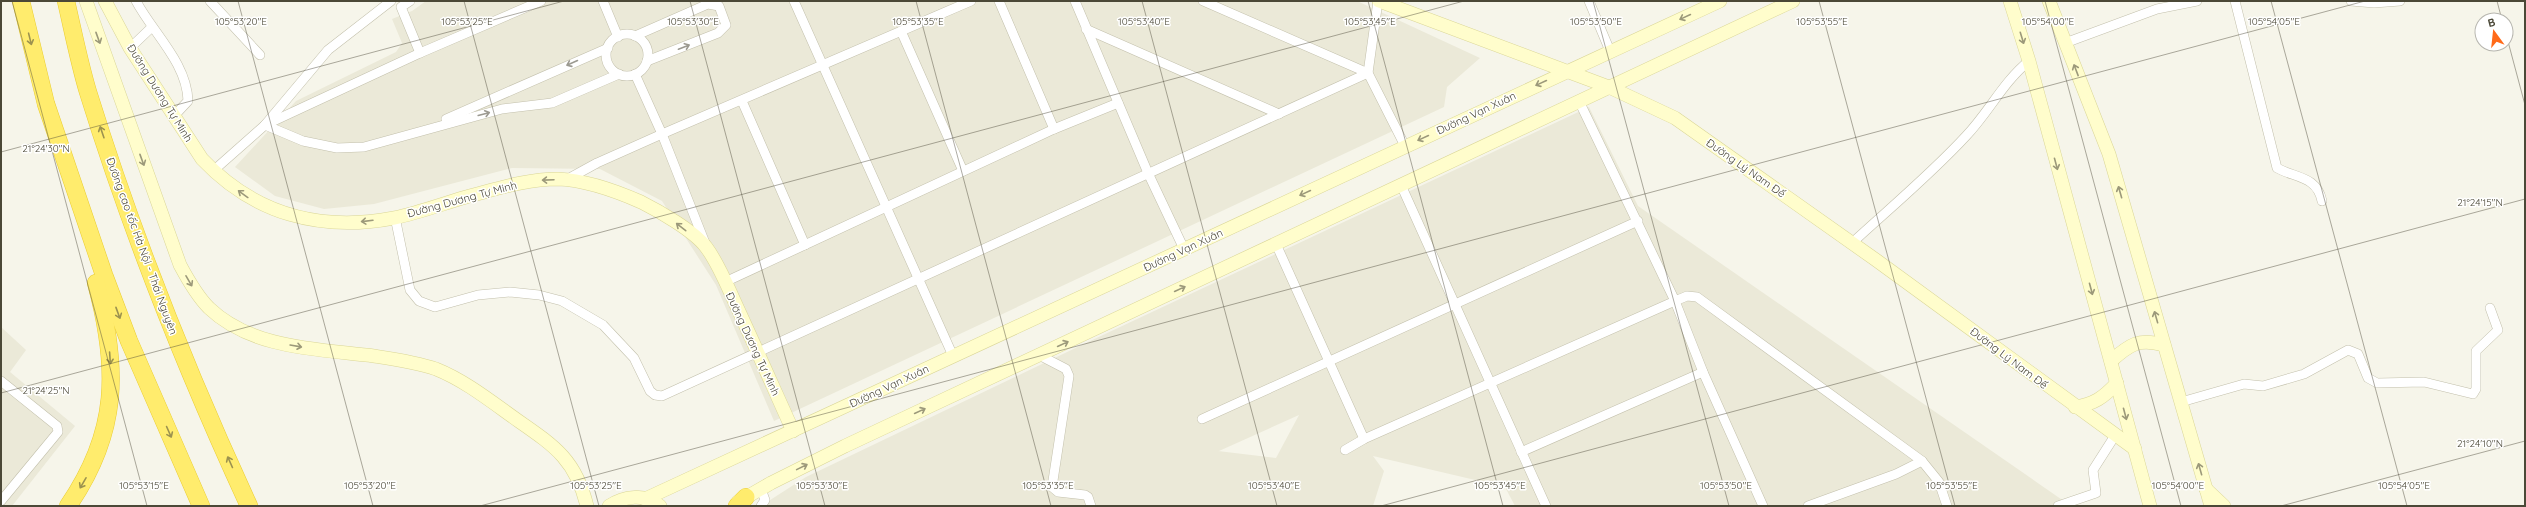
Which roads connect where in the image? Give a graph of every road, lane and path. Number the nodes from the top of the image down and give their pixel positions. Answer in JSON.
{"nodes":[{"id":1,"x":21,"y":1,"type":"edge"},
{"id":2,"x":66,"y":1,"type":"edge"},
{"id":3,"x":86,"y":1,"type":"edge"},
{"id":4,"x":105,"y":1,"type":"edge"},
{"id":5,"x":136,"y":1,"type":"edge"},
{"id":6,"x":210,"y":1,"type":"edge"},
{"id":7,"x":391,"y":1,"type":"edge"},
{"id":8,"x":410,"y":1,"type":"edge"},
{"id":9,"x":541,"y":1,"type":"edge"},
{"id":10,"x":603,"y":1,"type":"edge"},
{"id":11,"x":794,"y":1,"type":"edge"},
{"id":12,"x":971,"y":1,"type":"edge"},
{"id":13,"x":1000,"y":1,"type":"edge"},
{"id":14,"x":1075,"y":1,"type":"edge"},
{"id":15,"x":1203,"y":1,"type":"edge"},
{"id":16,"x":1379,"y":1,"type":"edge"},
{"id":17,"x":1589,"y":1,"type":"edge"},
{"id":18,"x":1720,"y":1,"type":"edge"},
{"id":19,"x":1793,"y":1,"type":"edge"},
{"id":20,"x":2010,"y":1,"type":"edge"},
{"id":21,"x":2049,"y":1,"type":"edge"},
{"id":22,"x":2197,"y":1,"type":"edge"},
{"id":23,"x":2235,"y":1,"type":"edge"},
{"id":24,"x":2351,"y":1,"type":"edge"},
{"id":25,"x":2400,"y":1,"type":"edge"},
{"id":26,"x":400,"y":4,"type":"edge"},
{"id":27,"x":152,"y":27,"type":"junction"},
{"id":28,"x":1086,"y":29,"type":"junction"},
{"id":29,"x":901,"y":31,"type":"junction"},
{"id":30,"x":636,"y":36,"type":"junction"},
{"id":31,"x":618,"y":37,"type":"junction"},
{"id":32,"x":2065,"y":43,"type":"junction"},
{"id":33,"x":130,"y":48,"type":"junction"},
{"id":34,"x":608,"y":48,"type":"junction"},
{"id":35,"x":1610,"y":51,"type":"junction"},
{"id":36,"x":420,"y":53,"type":"junction"},
{"id":37,"x":260,"y":55,"type":"dead end"},
{"id":38,"x":647,"y":61,"type":"junction"},
{"id":39,"x":2029,"y":61,"type":"junction"},
{"id":40,"x":822,"y":64,"type":"junction"},
{"id":41,"x":1564,"y":72,"type":"junction"},
{"id":42,"x":1368,"y":73,"type":"junction"},
{"id":43,"x":619,"y":74,"type":"junction"},
{"id":44,"x":635,"y":74,"type":"junction"},
{"id":45,"x":1609,"y":87,"type":"junction"},
{"id":46,"x":742,"y":101,"type":"junction"},
{"id":47,"x":1579,"y":101,"type":"junction"},
{"id":48,"x":46,"y":104,"type":"junction"},
{"id":49,"x":1118,"y":104,"type":"junction"},
{"id":50,"x":1279,"y":114,"type":"junction"},
{"id":51,"x":174,"y":116,"type":"junction"},
{"id":52,"x":265,"y":124,"type":"junction"},
{"id":53,"x":1054,"y":130,"type":"junction"},
{"id":54,"x":420,"y":131,"type":"junction"},
{"id":55,"x":662,"y":134,"type":"junction"},
{"id":56,"x":1405,"y":146,"type":"junction"},
{"id":57,"x":213,"y":171,"type":"junction"},
{"id":58,"x":963,"y":171,"type":"junction"},
{"id":59,"x":1148,"y":173,"type":"junction"},
{"id":60,"x":566,"y":180,"type":"junction"},
{"id":61,"x":1401,"y":185,"type":"junction"},
{"id":62,"x":2322,"y":201,"type":"dead end"},
{"id":63,"x":887,"y":208,"type":"junction"},
{"id":64,"x":394,"y":217,"type":"junction"},
{"id":65,"x":1638,"y":221,"type":"junction"},
{"id":66,"x":1852,"y":243,"type":"junction"},
{"id":67,"x":1276,"y":244,"type":"junction"},
{"id":68,"x":805,"y":245,"type":"junction"},
{"id":69,"x":706,"y":246,"type":"junction"},
{"id":70,"x":1184,"y":249,"type":"junction"},
{"id":71,"x":918,"y":280,"type":"junction"},
{"id":72,"x":725,"y":282,"type":"junction"},
{"id":73,"x":1675,"y":301,"type":"junction"},
{"id":74,"x":1456,"y":302,"type":"junction"},
{"id":75,"x":2490,"y":308,"type":"dead end"},
{"id":76,"x":2164,"y":345,"type":"junction"},
{"id":77,"x":758,"y":353,"type":"junction"},
{"id":78,"x":1040,"y":355,"type":"junction"},
{"id":79,"x":953,"y":356,"type":"junction"},
{"id":80,"x":1329,"y":360,"type":"junction"},
{"id":81,"x":2111,"y":361,"type":"junction"},
{"id":82,"x":1703,"y":372,"type":"junction"},
{"id":83,"x":1,"y":381,"type":"edge"},
{"id":84,"x":2117,"y":383,"type":"junction"},
{"id":85,"x":1489,"y":384,"type":"junction"},
{"id":86,"x":2181,"y":402,"type":"junction"},
{"id":87,"x":2075,"y":407,"type":"junction"},
{"id":88,"x":1202,"y":418,"type":"dead end"},
{"id":89,"x":793,"y":431,"type":"junction"},
{"id":90,"x":2116,"y":434,"type":"junction"},
{"id":91,"x":1364,"y":439,"type":"junction"},
{"id":92,"x":2135,"y":449,"type":"junction"},
{"id":93,"x":1345,"y":450,"type":"dead end"},
{"id":94,"x":1520,"y":452,"type":"junction"},
{"id":95,"x":1922,"y":461,"type":"junction"},
{"id":96,"x":2206,"y":489,"type":"junction"},
{"id":97,"x":748,"y":497,"type":"edge"},
{"id":98,"x":645,"y":499,"type":"junction"},
{"id":99,"x":1,"y":501,"type":"edge"},
{"id":100,"x":248,"y":503,"type":"edge"},
{"id":101,"x":68,"y":506,"type":"edge"},
{"id":102,"x":201,"y":506,"type":"edge"},
{"id":103,"x":587,"y":506,"type":"edge"},
{"id":104,"x":609,"y":506,"type":"edge"},
{"id":105,"x":660,"y":506,"type":"edge"},
{"id":106,"x":731,"y":506,"type":"edge"},
{"id":107,"x":761,"y":506,"type":"edge"},
{"id":108,"x":1091,"y":506,"type":"edge"},
{"id":109,"x":1546,"y":506,"type":"edge"},
{"id":110,"x":1764,"y":506,"type":"edge"},
{"id":111,"x":1808,"y":506,"type":"edge"},
{"id":112,"x":1947,"y":506,"type":"edge"},
{"id":113,"x":2058,"y":506,"type":"edge"},
{"id":114,"x":2150,"y":506,"type":"edge"},
{"id":115,"x":2211,"y":506,"type":"edge"},
{"id":116,"x":2224,"y":506,"type":"edge"}],
"edges":[{"from":1,"to":48,"type":"highway","one_way":true},
{"from":100,"to":2,"type":"highway","name":"Đường cao tốc Hà Nội - Thái Nguyên","one_way":true},
{"from":3,"to":103,"type":"street","one_way":true},
{"from":4,"to":33,"type":"street","name":"Đường Dương Tự Minh"},
{"from":5,"to":27,"type":"street"},
{"from":6,"to":37,"type":"street"},
{"from":7,"to":52,"type":"street"},
{"from":8,"to":26,"type":"street"},
{"from":9,"to":36,"type":"street"},
{"from":10,"to":31,"type":"street"},
{"from":11,"to":40,"type":"street"},
{"from":12,"to":29,"type":"street"},
{"from":13,"to":53,"type":"street"},
{"from":14,"to":28,"type":"street"},
{"from":15,"to":42,"type":"street"},
{"from":16,"to":41,"type":"street","name":"Đường Lý Nam Đế"},
{"from":16,"to":42,"type":"street"},
{"from":17,"to":35,"type":"street"},
{"from":18,"to":35,"type":"street","name":"Đường Vạn Xuân","one_way":true},
{"from":19,"to":45,"type":"street"},
{"from":20,"to":39,"type":"street","one_way":true},
{"from":21,"to":32,"type":"street"},
{"from":22,"to":32,"type":"street"},
{"from":23,"to":62,"type":"street"},
{"from":24,"to":25,"type":"street"},
{"from":26,"to":36,"type":"street"},
{"from":27,"to":33,"type":"street"},
{"from":27,"to":51,"type":"street"},
{"from":28,"to":49,"type":"street"},
{"from":28,"to":50,"type":"street"},
{"from":29,"to":40,"type":"street"},
{"from":29,"to":58,"type":"street"},
{"from":30,"to":31,"type":"street"},
{"from":30,"to":38,"type":"street"},
{"from":38,"to":30,"type":"street","one_way":true},
{"from":31,"to":34,"type":"street"},
{"from":76,"to":32,"type":"street","one_way":true},
{"from":33,"to":51,"type":"street","name":"Đường Dương Tự Minh"},
{"from":34,"to":43,"type":"street"},
{"from":34,"to":54,"type":"street","one_way":true},
{"from":35,"to":41,"type":"street","name":"Đường Vạn Xuân"},
{"from":36,"to":52,"type":"street"},
{"from":38,"to":44,"type":"street"},
{"from":39,"to":66,"type":"street"},
{"from":39,"to":81,"type":"street","one_way":true},
{"from":40,"to":46,"type":"street"},
{"from":40,"to":63,"type":"street"},
{"from":41,"to":45,"type":"street","name":"Đường Lý Nam Đế"},
{"from":41,"to":56,"type":"street","name":"Đường Vạn Xuân","one_way":true},
{"from":42,"to":50,"type":"street"},
{"from":42,"to":56,"type":"street"},
{"from":43,"to":44,"type":"street"},
{"from":54,"to":43,"type":"street","one_way":true},
{"from":44,"to":55,"type":"street"},
{"from":45,"to":47,"type":"street"},
{"from":45,"to":66,"type":"street","name":"Đường Lý Nam Đế"},
{"from":46,"to":55,"type":"street"},
{"from":46,"to":68,"type":"street"},
{"from":47,"to":61,"type":"street"},
{"from":47,"to":65,"type":"street"},
{"from":48,"to":101,"type":"highway","one_way":true},
{"from":48,"to":102,"type":"highway","one_way":true},
{"from":49,"to":53,"type":"street"},
{"from":49,"to":59,"type":"street"},
{"from":50,"to":59,"type":"street"},
{"from":51,"to":57,"type":"street","name":"Đường Dương Tự Minh"},
{"from":52,"to":54,"type":"street"},
{"from":52,"to":57,"type":"street"},
{"from":53,"to":58,"type":"street"},
{"from":55,"to":60,"type":"street"},
{"from":55,"to":69,"type":"street"},
{"from":56,"to":70,"type":"street","name":"Đường Vạn Xuân","one_way":true},
{"from":64,"to":57,"type":"street","name":"Đường Dương Tự Minh","one_way":true},
{"from":58,"to":63,"type":"street"},
{"from":59,"to":70,"type":"street"},
{"from":59,"to":71,"type":"street"},
{"from":60,"to":64,"type":"street","name":"Đường Dương Tự Minh","one_way":true},
{"from":69,"to":60,"type":"street","name":"Đường Dương Tự Minh","one_way":true},
{"from":61,"to":67,"type":"street"},
{"from":61,"to":74,"type":"street"},
{"from":63,"to":68,"type":"street"},
{"from":63,"to":71,"type":"street"},
{"from":64,"to":77,"type":"street"},
{"from":65,"to":73,"type":"street"},
{"from":65,"to":74,"type":"street"},
{"from":66,"to":87,"type":"street","name":"Đường Lý Nam Đế"},
{"from":78,"to":67,"type":"street","one_way":true},
{"from":67,"to":80,"type":"street"},
{"from":68,"to":72,"type":"street"},
{"from":69,"to":72,"type":"street","name":"Đường Dương Tự Minh"},
{"from":70,"to":79,"type":"street","name":"Đường Vạn Xuân"},
{"from":71,"to":77,"type":"street"},
{"from":71,"to":79,"type":"street"},
{"from":72,"to":77,"type":"street","name":"Đường Dương Tự Minh"},
{"from":73,"to":82,"type":"street"},
{"from":73,"to":85,"type":"street"},
{"from":73,"to":95,"type":"street"},
{"from":74,"to":80,"type":"street"},
{"from":74,"to":85,"type":"street"},
{"from":75,"to":86,"type":"street"},
{"from":76,"to":81,"type":"street"},
{"from":76,"to":86,"type":"street"},
{"from":77,"to":89,"type":"street","name":"Đường Dương Tự Minh"},
{"from":97,"to":78,"type":"street","one_way":true},
{"from":78,"to":108,"type":"street"},
{"from":79,"to":89,"type":"street","name":"Đường Vạn Xuân"},
{"from":80,"to":88,"type":"street"},
{"from":80,"to":91,"type":"street"},
{"from":81,"to":84,"type":"street"},
{"from":82,"to":94,"type":"street"},
{"from":82,"to":110,"type":"street"},
{"from":83,"to":99,"type":"street"},
{"from":84,"to":87,"type":"street"},
{"from":84,"to":92,"type":"street","one_way":true},
{"from":85,"to":91,"type":"street"},
{"from":85,"to":94,"type":"street"},
{"from":96,"to":86,"type":"street","one_way":true},
{"from":87,"to":90,"type":"street","name":"Đường Lý Nam Đế"},
{"from":89,"to":98,"type":"street","name":"Đường Vạn Xuân"},
{"from":90,"to":92,"type":"street","name":"Đường Lý Nam Đế"},
{"from":90,"to":113,"type":"street"},
{"from":91,"to":93,"type":"street"},
{"from":92,"to":114,"type":"street"},
{"from":94,"to":109,"type":"street"},
{"from":95,"to":111,"type":"street"},
{"from":95,"to":112,"type":"street"},
{"from":96,"to":115,"type":"street"},
{"from":96,"to":116,"type":"street"},
{"from":97,"to":106,"type":"street"},
{"from":97,"to":107,"type":"street"},
{"from":98,"to":104,"type":"street"},
{"from":98,"to":105,"type":"street"}]}
